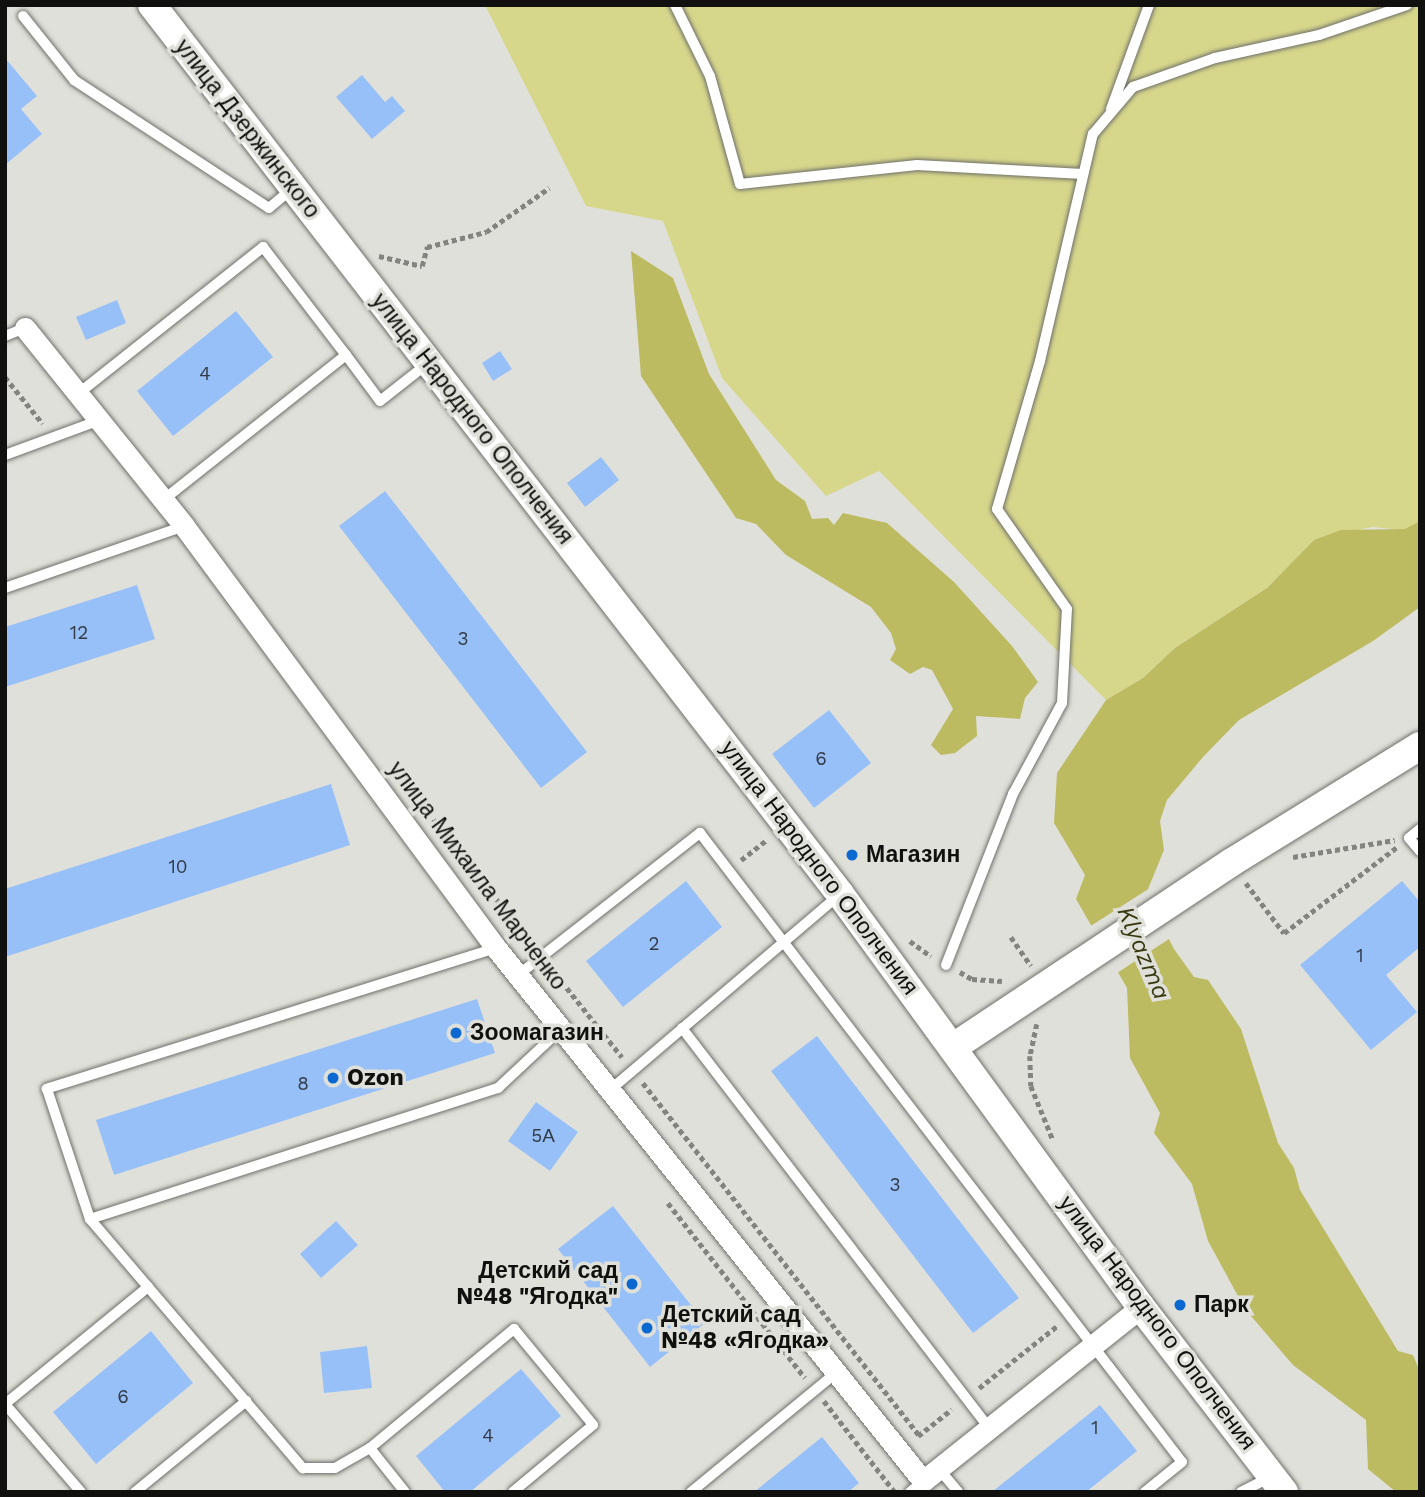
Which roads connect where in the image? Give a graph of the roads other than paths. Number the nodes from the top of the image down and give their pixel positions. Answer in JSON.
{"nodes":[{"id":1,"x":152,"y":5,"type":"edge"},
{"id":2,"x":675,"y":5,"type":"edge"},
{"id":3,"x":1149,"y":5,"type":"edge"},
{"id":4,"x":1406,"y":5,"type":"edge"},
{"id":5,"x":23,"y":16,"type":"dead end"},
{"id":6,"x":1109,"y":115,"type":"junction"},
{"id":7,"x":1083,"y":174,"type":"junction"},
{"id":8,"x":293,"y":188,"type":"junction"},
{"id":9,"x":342,"y":253,"type":"joint"},
{"id":10,"x":15,"y":332,"type":"edge"},
{"id":11,"x":346,"y":355,"type":"junction"},
{"id":12,"x":428,"y":364,"type":"junction"},
{"id":13,"x":79,"y":393,"type":"junction"},
{"id":14,"x":100,"y":420,"type":"junction"},
{"id":15,"x":5,"y":456,"type":"edge"},
{"id":16,"x":162,"y":500,"type":"junction"},
{"id":17,"x":184,"y":526,"type":"junction"},
{"id":18,"x":5,"y":589,"type":"edge"},
{"id":19,"x":1420,"y":746,"type":"edge"},
{"id":20,"x":1420,"y":829,"type":"edge"},
{"id":21,"x":1420,"y":851,"type":"edge"},
{"id":22,"x":840,"y":894,"type":"junction"},
{"id":23,"x":783,"y":942,"type":"junction"},
{"id":24,"x":496,"y":948,"type":"junction"},
{"id":25,"x":946,"y":965,"type":"road end"},
{"id":26,"x":518,"y":975,"type":"junction"},
{"id":27,"x":682,"y":1028,"type":"junction"},
{"id":28,"x":561,"y":1029,"type":"junction"},
{"id":29,"x":955,"y":1046,"type":"junction"},
{"id":30,"x":610,"y":1090,"type":"junction"},
{"id":31,"x":90,"y":1219,"type":"junction"},
{"id":32,"x":148,"y":1287,"type":"junction"},
{"id":33,"x":1142,"y":1307,"type":"junction"},
{"id":34,"x":1093,"y":1345,"type":"junction"},
{"id":35,"x":836,"y":1373,"type":"junction"},
{"id":36,"x":246,"y":1402,"type":"junction"},
{"id":37,"x":989,"y":1429,"type":"junction"},
{"id":38,"x":370,"y":1448,"type":"junction"},
{"id":39,"x":924,"y":1481,"type":"edge"},
{"id":40,"x":1278,"y":1484,"type":"edge"},
{"id":41,"x":82,"y":1492,"type":"edge"},
{"id":42,"x":135,"y":1492,"type":"edge"},
{"id":43,"x":405,"y":1492,"type":"edge"},
{"id":44,"x":513,"y":1492,"type":"edge"},
{"id":45,"x":691,"y":1492,"type":"edge"},
{"id":46,"x":958,"y":1492,"type":"edge"},
{"id":47,"x":1144,"y":1492,"type":"edge"},
{"id":48,"x":1241,"y":1492,"type":"edge"}],
"edges":[{"from":1,"to":8,"type":"street","name":"улица Дзержинского"},
{"from":2,"to":7,"type":"lane"},
{"from":3,"to":6,"type":"lane"},
{"from":4,"to":6,"type":"lane"},
{"from":5,"to":8,"type":"lane"},
{"from":6,"to":7,"type":"lane"},
{"from":7,"to":25,"type":"lane"},
{"from":8,"to":9,"type":"street","name":"улица Дзержинского"},
{"from":9,"to":12,"type":"street","name":"улица Народного Ополчения"},
{"from":10,"to":13,"type":"street","name":"улица Михаила Марченко"},
{"from":11,"to":12,"type":"lane"},
{"from":11,"to":13,"type":"lane"},
{"from":11,"to":16,"type":"lane"},
{"from":12,"to":22,"type":"street","name":"улица Народного Ополчения"},
{"from":13,"to":14,"type":"street","name":"улица Михаила Марченко"},
{"from":14,"to":15,"type":"lane"},
{"from":14,"to":16,"type":"street","name":"улица Михаила Марченко"},
{"from":16,"to":17,"type":"street","name":"улица Михаила Марченко"},
{"from":17,"to":18,"type":"lane"},
{"from":17,"to":24,"type":"street","name":"улица Михаила Марченко"},
{"from":19,"to":29,"type":"street"},
{"from":20,"to":21,"type":"lane"},
{"from":22,"to":23,"type":"lane"},
{"from":22,"to":29,"type":"street","name":"улица Народного Ополчения"},
{"from":23,"to":26,"type":"lane"},
{"from":23,"to":27,"type":"lane"},
{"from":23,"to":34,"type":"lane"},
{"from":24,"to":26,"type":"street","name":"улица Михаила Марченко"},
{"from":24,"to":31,"type":"lane"},
{"from":26,"to":28,"type":"street","name":"улица Михаила Марченко"},
{"from":27,"to":30,"type":"lane"},
{"from":27,"to":37,"type":"lane"},
{"from":28,"to":30,"type":"street","name":"улица Михаила Марченко"},
{"from":28,"to":31,"type":"lane"},
{"from":29,"to":33,"type":"street","name":"улица Народного Ополчения"},
{"from":30,"to":35,"type":"street","name":"улица Михаила Марченко"},
{"from":31,"to":32,"type":"lane"},
{"from":32,"to":36,"type":"lane"},
{"from":32,"to":41,"type":"lane"},
{"from":33,"to":34,"type":"street"},
{"from":33,"to":40,"type":"street","name":"улица Народного Ополчения"},
{"from":34,"to":37,"type":"street"},
{"from":34,"to":47,"type":"lane"},
{"from":35,"to":39,"type":"street","name":"улица Михаила Марченко"},
{"from":35,"to":45,"type":"lane"},
{"from":36,"to":38,"type":"lane"},
{"from":36,"to":42,"type":"lane"},
{"from":37,"to":39,"type":"street"},
{"from":38,"to":43,"type":"lane"},
{"from":38,"to":44,"type":"lane"},
{"from":39,"to":46,"type":"lane"},
{"from":40,"to":48,"type":"lane"}]}
